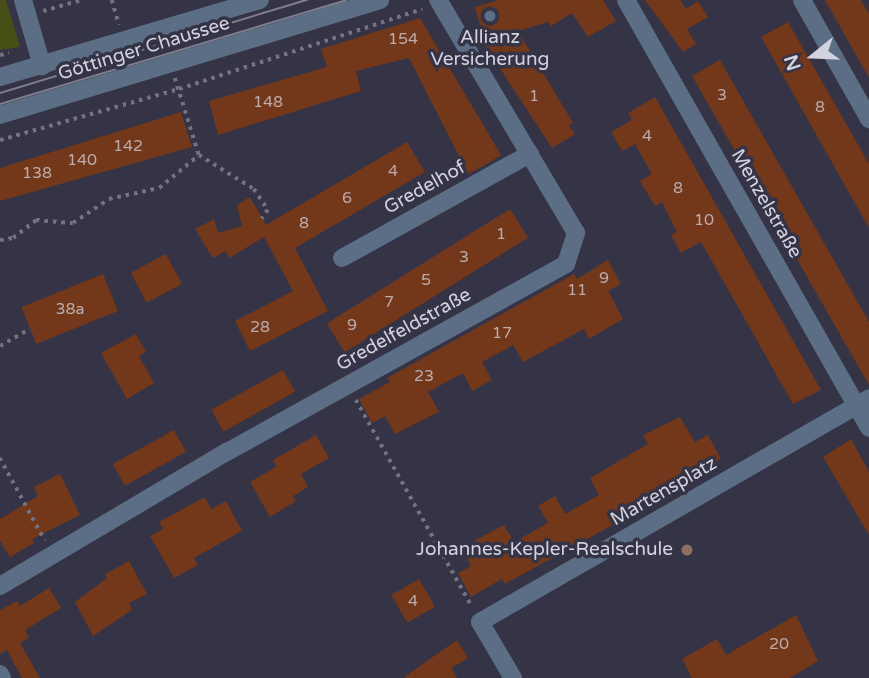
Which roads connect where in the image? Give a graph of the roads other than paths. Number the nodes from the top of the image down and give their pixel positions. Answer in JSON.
{"nodes":[{"id":1,"x":23,"y":0,"type":"edge"},
{"id":2,"x":260,"y":0,"type":"edge"},
{"id":3,"x":380,"y":0,"type":"edge"},
{"id":4,"x":626,"y":0,"type":"edge"},
{"id":5,"x":802,"y":0,"type":"edge"},
{"id":6,"x":438,"y":2,"type":"edge"},
{"id":7,"x":42,"y":66,"type":"junction"},
{"id":8,"x":0,"y":77,"type":"edge"},
{"id":9,"x":0,"y":115,"type":"edge"},
{"id":10,"x":869,"y":119,"type":"edge"},
{"id":11,"x":530,"y":154,"type":"junction"},
{"id":12,"x":342,"y":258,"type":"dead end"},
{"id":13,"x":863,"y":402,"type":"edge"},
{"id":14,"x":869,"y":428,"type":"edge"},
{"id":15,"x":0,"y":586,"type":"edge"},
{"id":16,"x":513,"y":678,"type":"edge"}],
"edges":[{"from":1,"to":7,"type":"street"},
{"from":2,"to":7,"type":"street","name":"Göttinger Chaussee"},
{"from":3,"to":9,"type":"street","name":"Göttinger Chaussee"},
{"from":4,"to":13,"type":"street","name":"Menzelstraße"},
{"from":5,"to":10,"type":"street"},
{"from":6,"to":11,"type":"street","name":"Gredelfeldstraße"},
{"from":7,"to":8,"type":"street","name":"Göttinger Chaussee"},
{"from":11,"to":12,"type":"street","name":"Gredelhof"},
{"from":11,"to":15,"type":"street","name":"Gredelfeldstraße"},
{"from":13,"to":14,"type":"street","name":"Menzelstraße"},
{"from":13,"to":16,"type":"street","name":"Martensplatz"}]}
